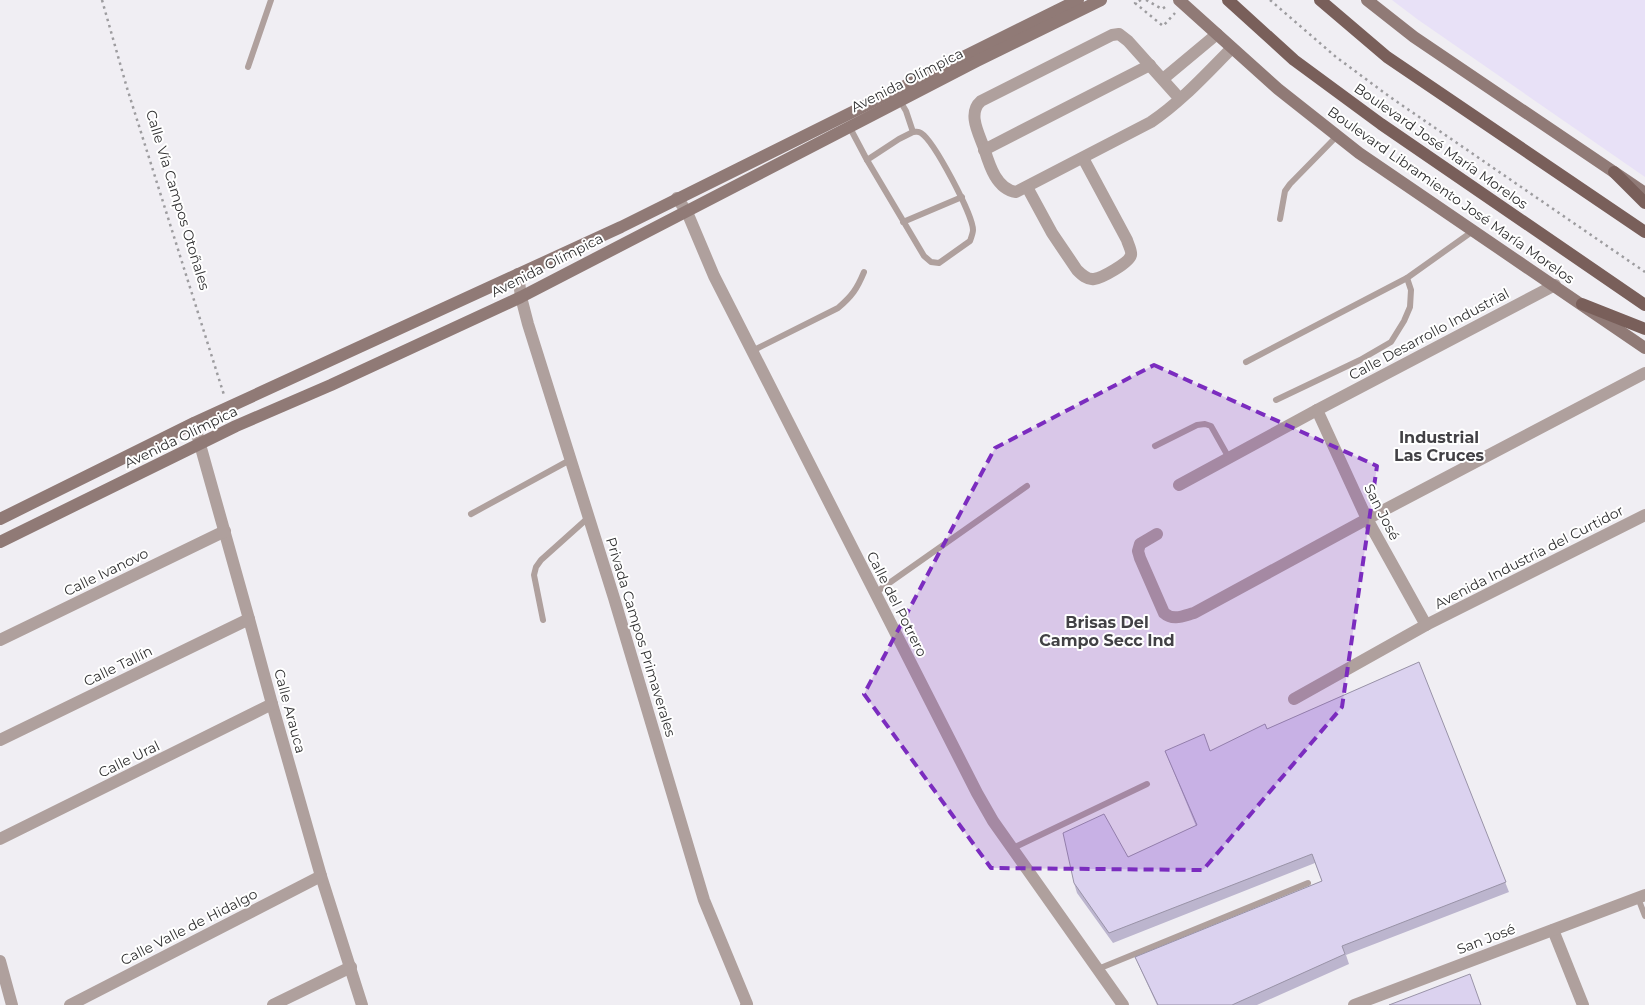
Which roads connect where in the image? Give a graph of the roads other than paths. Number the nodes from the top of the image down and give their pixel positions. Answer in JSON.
{"nodes":[{"id":1,"x":270,"y":0,"type":"edge"},
{"id":2,"x":1078,"y":0,"type":"edge"},
{"id":3,"x":1101,"y":0,"type":"edge"},
{"id":4,"x":1228,"y":0,"type":"edge"},
{"id":5,"x":1320,"y":0,"type":"edge"},
{"id":6,"x":1367,"y":0,"type":"edge"},
{"id":7,"x":1174,"y":2,"type":"edge"},
{"id":8,"x":1218,"y":34,"type":"junction"},
{"id":9,"x":1232,"y":48,"type":"junction"},
{"id":10,"x":1150,"y":65,"type":"junction"},
{"id":11,"x":248,"y":68,"type":"dead end"},
{"id":12,"x":1163,"y":79,"type":"junction"},
{"id":13,"x":898,"y":96,"type":"junction"},
{"id":14,"x":1180,"y":99,"type":"junction"},
{"id":15,"x":847,"y":121,"type":"junction"},
{"id":16,"x":913,"y":132,"type":"junction"},
{"id":17,"x":1337,"y":136,"type":"junction"},
{"id":18,"x":984,"y":150,"type":"junction"},
{"id":19,"x":1083,"y":158,"type":"junction"},
{"id":20,"x":867,"y":160,"type":"junction"},
{"id":21,"x":1614,"y":172,"type":"junction"},
{"id":22,"x":1027,"y":187,"type":"junction"},
{"id":23,"x":1645,"y":193,"type":"edge"},
{"id":24,"x":962,"y":197,"type":"junction"},
{"id":25,"x":677,"y":198,"type":"junction"},
{"id":26,"x":1645,"y":203,"type":"edge"},
{"id":27,"x":687,"y":212,"type":"junction"},
{"id":28,"x":1280,"y":219,"type":"dead end"},
{"id":29,"x":903,"y":222,"type":"junction"},
{"id":30,"x":1474,"y":230,"type":"junction"},
{"id":31,"x":1645,"y":232,"type":"edge"},
{"id":32,"x":864,"y":272,"type":"dead end"},
{"id":33,"x":518,"y":274,"type":"junction"},
{"id":34,"x":1407,"y":278,"type":"junction"},
{"id":35,"x":1555,"y":285,"type":"junction"},
{"id":36,"x":521,"y":297,"type":"junction"},
{"id":37,"x":1582,"y":304,"type":"junction"},
{"id":38,"x":1645,"y":305,"type":"edge"},
{"id":39,"x":1645,"y":329,"type":"edge"},
{"id":40,"x":1645,"y":348,"type":"edge"},
{"id":41,"x":752,"y":351,"type":"junction"},
{"id":42,"x":1246,"y":362,"type":"dead end"},
{"id":43,"x":1645,"y":373,"type":"edge"},
{"id":44,"x":1276,"y":400,"type":"dead end"},
{"id":45,"x":1317,"y":410,"type":"junction"},
{"id":46,"x":194,"y":423,"type":"junction"},
{"id":47,"x":199,"y":445,"type":"junction"},
{"id":48,"x":1155,"y":446,"type":"dead end"},
{"id":49,"x":1229,"y":458,"type":"junction"},
{"id":50,"x":570,"y":460,"type":"junction"},
{"id":51,"x":1179,"y":485,"type":"dead end"},
{"id":52,"x":1027,"y":486,"type":"dead end"},
{"id":53,"x":471,"y":514,"type":"dead end"},
{"id":54,"x":1645,"y":515,"type":"edge"},
{"id":55,"x":589,"y":517,"type":"junction"},
{"id":56,"x":0,"y":519,"type":"edge"},
{"id":57,"x":1368,"y":519,"type":"junction"},
{"id":58,"x":225,"y":531,"type":"junction"},
{"id":59,"x":1157,"y":534,"type":"dead end"},
{"id":60,"x":0,"y":542,"type":"edge"},
{"id":61,"x":874,"y":593,"type":"junction"},
{"id":62,"x":249,"y":618,"type":"junction"},
{"id":63,"x":543,"y":620,"type":"dead end"},
{"id":64,"x":1426,"y":625,"type":"junction"},
{"id":65,"x":0,"y":640,"type":"edge"},
{"id":66,"x":1294,"y":699,"type":"dead end"},
{"id":67,"x":272,"y":704,"type":"junction"},
{"id":68,"x":0,"y":740,"type":"edge"},
{"id":69,"x":1147,"y":784,"type":"dead end"},
{"id":70,"x":0,"y":839,"type":"edge"},
{"id":71,"x":1013,"y":848,"type":"junction"},
{"id":72,"x":321,"y":876,"type":"junction"},
{"id":73,"x":1308,"y":883,"type":"dead end"},
{"id":74,"x":1641,"y":896,"type":"edge"},
{"id":75,"x":1645,"y":916,"type":"edge"},
{"id":76,"x":1553,"y":930,"type":"junction"},
{"id":77,"x":0,"y":961,"type":"edge"},
{"id":78,"x":351,"y":967,"type":"junction"},
{"id":79,"x":1098,"y":969,"type":"junction"},
{"id":80,"x":12,"y":1005,"type":"edge"},
{"id":81,"x":70,"y":1005,"type":"edge"},
{"id":82,"x":273,"y":1005,"type":"edge"},
{"id":83,"x":362,"y":1005,"type":"edge"},
{"id":84,"x":746,"y":1005,"type":"edge"},
{"id":85,"x":1123,"y":1005,"type":"edge"},
{"id":86,"x":1354,"y":1005,"type":"edge"},
{"id":87,"x":1583,"y":1005,"type":"edge"}],
"edges":[{"from":1,"to":11,"type":"lane"},
{"from":2,"to":13,"type":"street","name":"Avenida Olímpica"},
{"from":3,"to":13,"type":"street","name":"Avenida Olímpica"},
{"from":4,"to":38,"type":"main road","name":"Boulevard José María Morelos"},
{"from":5,"to":31,"type":"main road"},
{"from":6,"to":21,"type":"street"},
{"from":7,"to":8,"type":"street","name":"Boulevard Libramiento José María Morelos"},
{"from":8,"to":9,"type":"street","name":"Boulevard Libramiento José María Morelos"},
{"from":8,"to":12,"type":"street"},
{"from":9,"to":14,"type":"street"},
{"from":9,"to":17,"type":"street","name":"Boulevard Libramiento José María Morelos"},
{"from":10,"to":12,"type":"street"},
{"from":10,"to":18,"type":"street"},
{"from":10,"to":18,"type":"street"},
{"from":12,"to":14,"type":"street"},
{"from":13,"to":15,"type":"street","name":"Avenida Olímpica"},
{"from":13,"to":16,"type":"lane"},
{"from":14,"to":19,"type":"street"},
{"from":15,"to":20,"type":"lane"},
{"from":15,"to":25,"type":"street","name":"Avenida Olímpica"},
{"from":15,"to":27,"type":"street","name":"Avenida Olímpica"},
{"from":16,"to":20,"type":"lane"},
{"from":16,"to":24,"type":"lane"},
{"from":17,"to":28,"type":"lane"},
{"from":17,"to":30,"type":"street","name":"Boulevard Libramiento José María Morelos"},
{"from":18,"to":22,"type":"street"},
{"from":19,"to":22,"type":"street"},
{"from":19,"to":22,"type":"street"},
{"from":20,"to":29,"type":"lane"},
{"from":21,"to":23,"type":"street"},
{"from":21,"to":26,"type":"main road"},
{"from":24,"to":29,"type":"lane"},
{"from":24,"to":29,"type":"lane"},
{"from":25,"to":27,"type":"street","name":"Calle del Potrero"},
{"from":25,"to":33,"type":"street","name":"Avenida Olímpica"},
{"from":27,"to":36,"type":"street","name":"Avenida Olímpica"},
{"from":27,"to":41,"type":"street","name":"Calle del Potrero"},
{"from":30,"to":34,"type":"lane"},
{"from":30,"to":35,"type":"street","name":"Boulevard Libramiento José María Morelos"},
{"from":32,"to":41,"type":"lane"},
{"from":33,"to":36,"type":"street","name":"Privada Campos Primaverales"},
{"from":33,"to":46,"type":"street","name":"Avenida Olímpica"},
{"from":34,"to":42,"type":"lane"},
{"from":34,"to":44,"type":"lane"},
{"from":35,"to":37,"type":"street","name":"Boulevard Libramiento José María Morelos"},
{"from":35,"to":45,"type":"street","name":"Calle Desarrollo Industrial"},
{"from":36,"to":47,"type":"street","name":"Avenida Olímpica"},
{"from":36,"to":50,"type":"street","name":"Privada Campos Primaverales"},
{"from":37,"to":39,"type":"main road"},
{"from":37,"to":40,"type":"street","name":"Boulevard Libramiento José María Morelos"},
{"from":41,"to":61,"type":"street","name":"Calle del Potrero"},
{"from":43,"to":57,"type":"street"},
{"from":45,"to":49,"type":"street","name":"Calle Desarrollo Industrial"},
{"from":45,"to":57,"type":"street","name":"San José"},
{"from":46,"to":47,"type":"street","name":"Calle Arauca"},
{"from":46,"to":56,"type":"street","name":"Avenida Olímpica"},
{"from":47,"to":58,"type":"street","name":"Calle Arauca"},
{"from":47,"to":60,"type":"street","name":"Avenida Olímpica"},
{"from":48,"to":49,"type":"lane"},
{"from":49,"to":51,"type":"street","name":"Calle Desarrollo Industrial"},
{"from":50,"to":53,"type":"lane"},
{"from":50,"to":55,"type":"street","name":"Privada Campos Primaverales"},
{"from":52,"to":61,"type":"lane"},
{"from":54,"to":64,"type":"street","name":"Avenida Industria del Curtidor"},
{"from":55,"to":63,"type":"lane"},
{"from":55,"to":84,"type":"street","name":"Privada Campos Primaverales"},
{"from":57,"to":59,"type":"street"},
{"from":57,"to":64,"type":"street","name":"San José"},
{"from":58,"to":62,"type":"street","name":"Calle Arauca"},
{"from":58,"to":65,"type":"street","name":"Calle Ivanovo"},
{"from":61,"to":71,"type":"street","name":"Calle del Potrero"},
{"from":62,"to":67,"type":"street","name":"Calle Arauca"},
{"from":62,"to":68,"type":"street","name":"Calle Tallín"},
{"from":64,"to":66,"type":"street","name":"Avenida Industria del Curtidor"},
{"from":67,"to":70,"type":"street","name":"Calle Ural"},
{"from":67,"to":72,"type":"street","name":"Calle Arauca"},
{"from":69,"to":71,"type":"lane"},
{"from":71,"to":79,"type":"street","name":"Calle del Potrero"},
{"from":72,"to":78,"type":"street","name":"Calle Arauca"},
{"from":72,"to":81,"type":"street","name":"Calle Valle de Hidalgo"},
{"from":73,"to":79,"type":"lane"},
{"from":74,"to":75,"type":"lane"},
{"from":74,"to":76,"type":"street","name":"San José"},
{"from":76,"to":86,"type":"street","name":"San José"},
{"from":76,"to":87,"type":"street"},
{"from":77,"to":80,"type":"street"},
{"from":78,"to":82,"type":"street"},
{"from":78,"to":83,"type":"street","name":"Calle Arauca"},
{"from":79,"to":85,"type":"street","name":"Calle del Potrero"}]}
